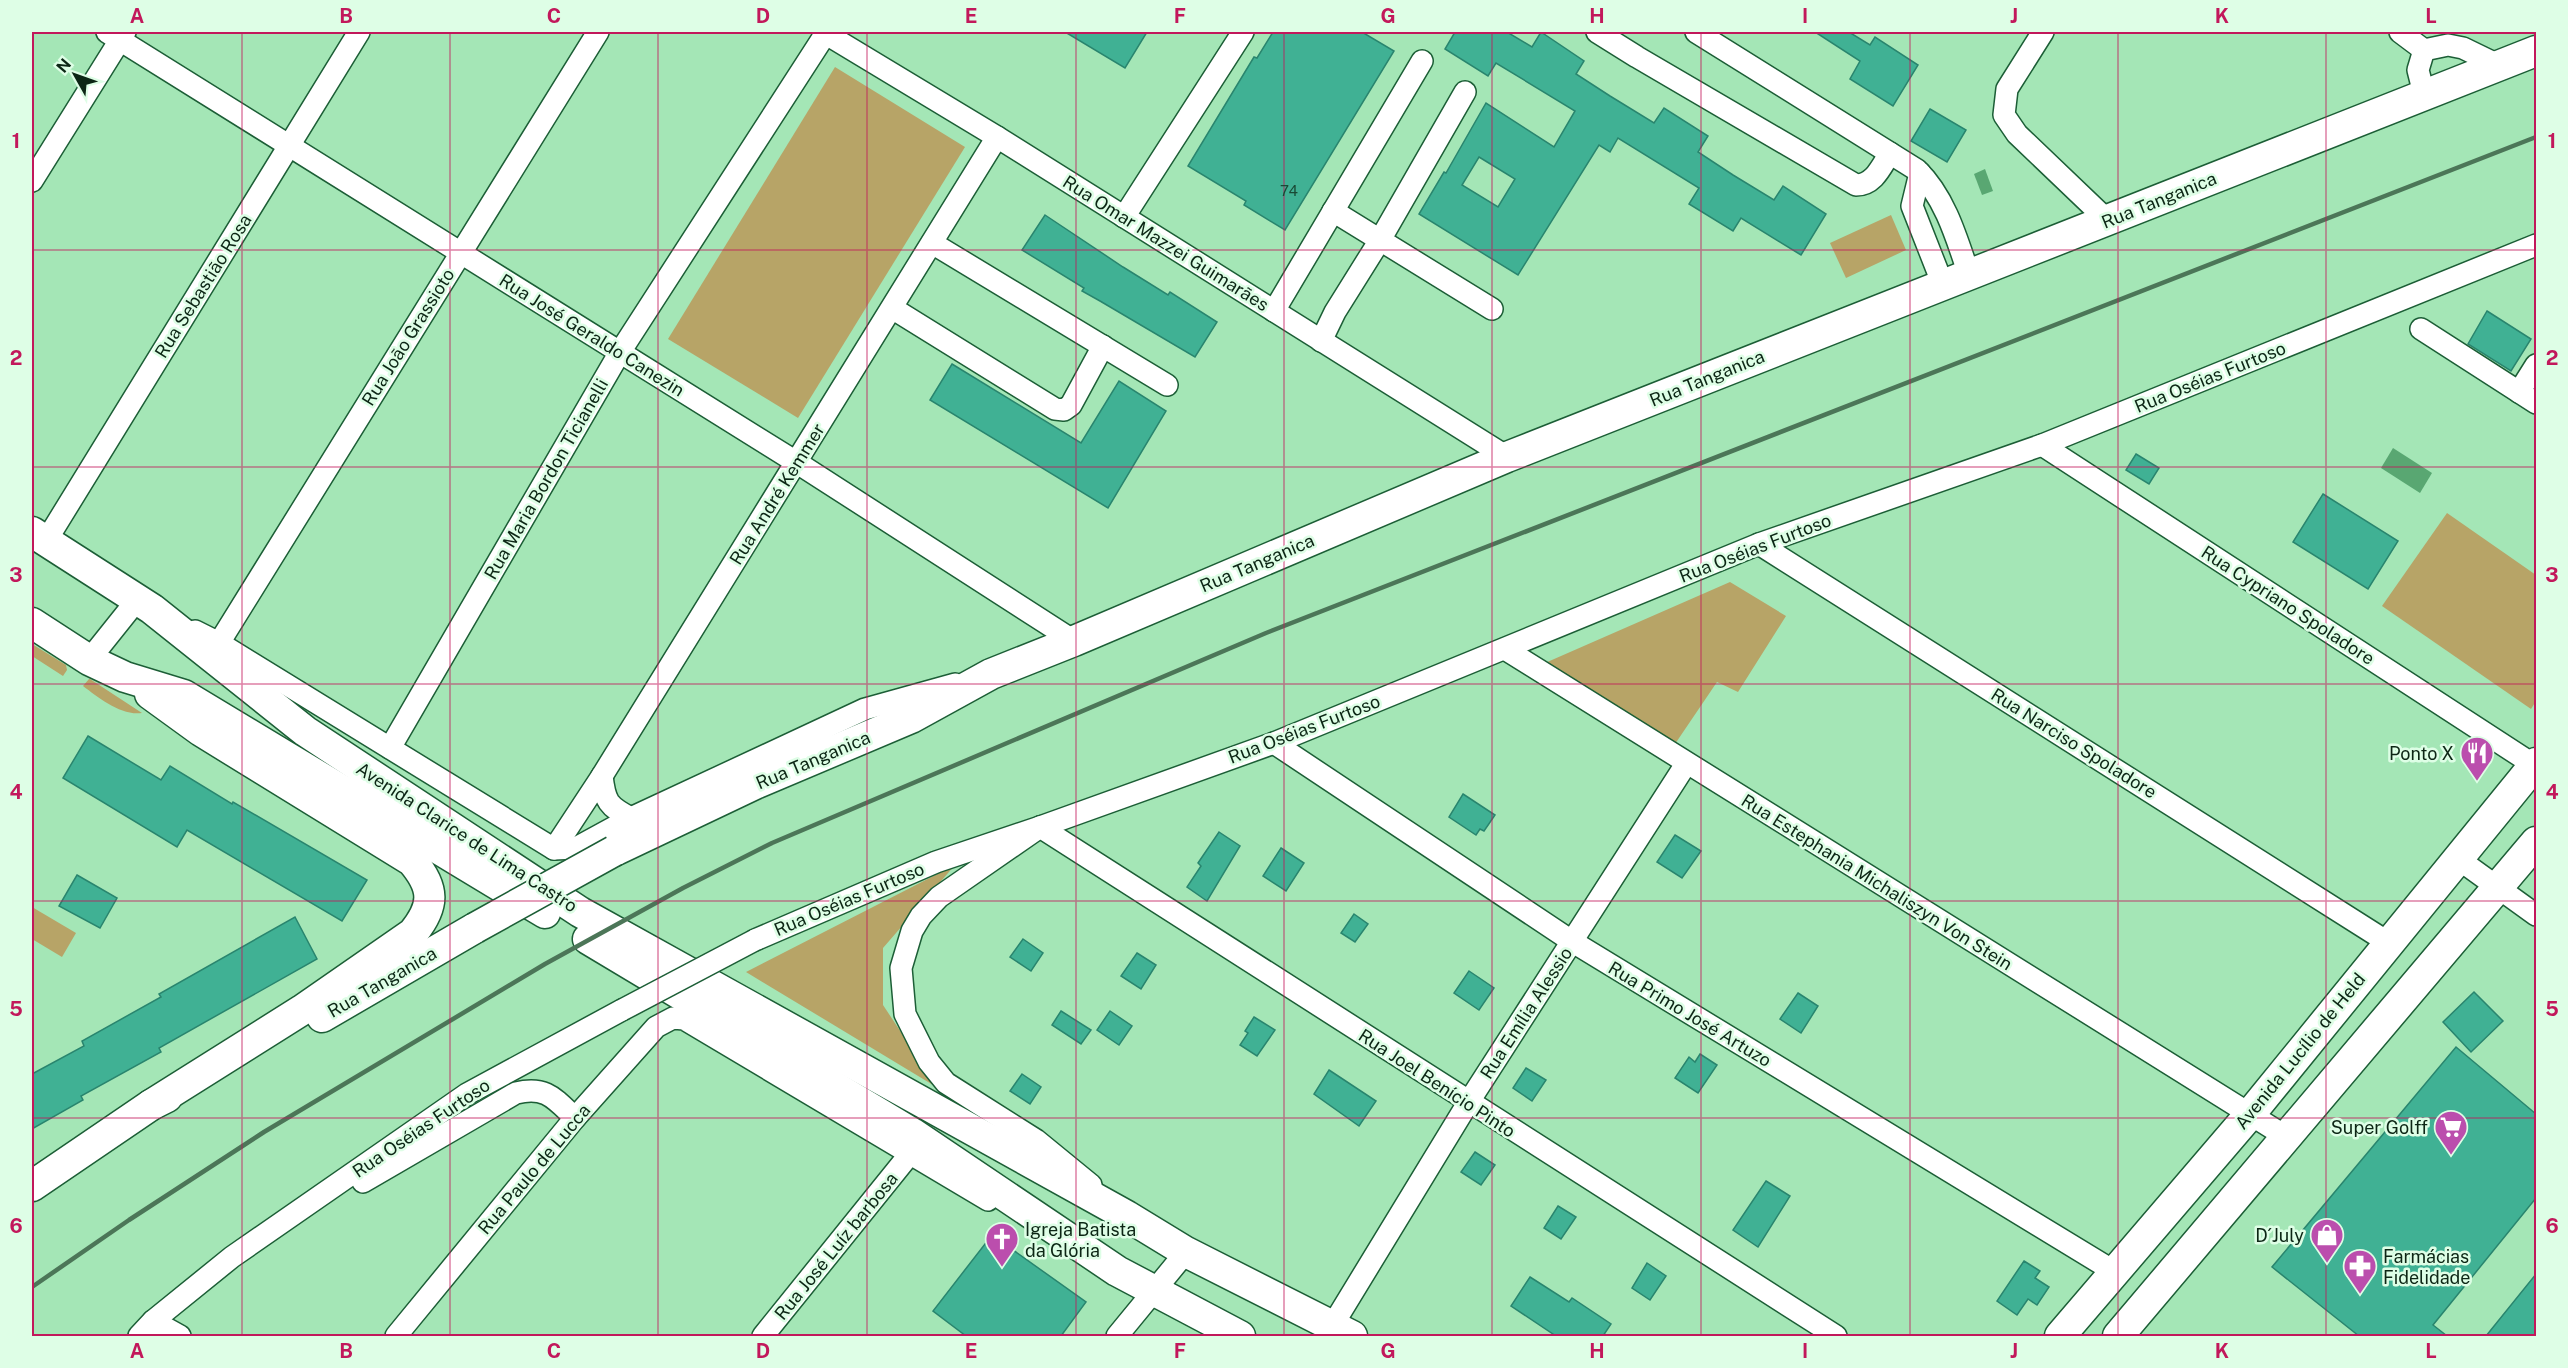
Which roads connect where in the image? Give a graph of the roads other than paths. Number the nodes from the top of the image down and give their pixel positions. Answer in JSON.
{"nodes":[{"id":1,"x":359,"y":32,"type":"edge"},
{"id":2,"x":598,"y":32,"type":"edge"},
{"id":3,"x":825,"y":32,"type":"edge"},
{"id":4,"x":1243,"y":32,"type":"edge"},
{"id":5,"x":1597,"y":32,"type":"edge"},
{"id":6,"x":1696,"y":32,"type":"edge"},
{"id":7,"x":2043,"y":32,"type":"edge"},
{"id":8,"x":2400,"y":32,"type":"edge"},
{"id":9,"x":117,"y":34,"type":"edge"},
{"id":10,"x":2468,"y":40,"type":"edge"},
{"id":11,"x":2424,"y":50,"type":"junction"},
{"id":12,"x":2536,"y":51,"type":"edge"},
{"id":13,"x":1422,"y":61,"type":"dead end"},
{"id":14,"x":2498,"y":65,"type":"junction"},
{"id":15,"x":1465,"y":92,"type":"dead end"},
{"id":16,"x":2424,"y":94,"type":"junction"},
{"id":17,"x":997,"y":137,"type":"junction"},
{"id":18,"x":289,"y":145,"type":"junction"},
{"id":19,"x":1890,"y":153,"type":"junction"},
{"id":20,"x":1920,"y":173,"type":"junction"},
{"id":21,"x":32,"y":181,"type":"edge"},
{"id":22,"x":1333,"y":211,"type":"junction"},
{"id":23,"x":1124,"y":217,"type":"junction"},
{"id":24,"x":2107,"y":220,"type":"junction"},
{"id":25,"x":1380,"y":240,"type":"junction"},
{"id":26,"x":932,"y":243,"type":"junction"},
{"id":27,"x":2536,"y":245,"type":"edge"},
{"id":28,"x":460,"y":253,"type":"junction"},
{"id":29,"x":1956,"y":280,"type":"junction"},
{"id":30,"x":892,"y":308,"type":"junction"},
{"id":31,"x":1492,"y":309,"type":"dead end"},
{"id":32,"x":1274,"y":311,"type":"junction"},
{"id":33,"x":2421,"y":329,"type":"dead end"},
{"id":34,"x":1321,"y":341,"type":"junction"},
{"id":35,"x":1102,"y":346,"type":"junction"},
{"id":36,"x":620,"y":352,"type":"junction"},
{"id":37,"x":2536,"y":365,"type":"edge"},
{"id":38,"x":1167,"y":385,"type":"dead end"},
{"id":39,"x":2528,"y":397,"type":"edge"},
{"id":40,"x":2042,"y":445,"type":"junction"},
{"id":41,"x":1507,"y":457,"type":"junction"},
{"id":42,"x":796,"y":462,"type":"junction"},
{"id":43,"x":39,"y":536,"type":"edge"},
{"id":44,"x":1759,"y":544,"type":"junction"},
{"id":45,"x":145,"y":604,"type":"junction"},
{"id":46,"x":32,"y":623,"type":"edge"},
{"id":47,"x":1074,"y":641,"type":"junction"},
{"id":48,"x":219,"y":643,"type":"junction"},
{"id":49,"x":1505,"y":649,"type":"junction"},
{"id":50,"x":89,"y":660,"type":"junction"},
{"id":51,"x":991,"y":674,"type":"junction"},
{"id":52,"x":125,"y":676,"type":"junction"},
{"id":53,"x":1274,"y":743,"type":"junction"},
{"id":54,"x":390,"y":748,"type":"junction"},
{"id":55,"x":1686,"y":764,"type":"junction"},
{"id":56,"x":2535,"y":764,"type":"edge"},
{"id":57,"x":602,"y":776,"type":"junction"},
{"id":58,"x":631,"y":818,"type":"junction"},
{"id":59,"x":1040,"y":827,"type":"junction"},
{"id":60,"x":2536,"y":842,"type":"edge"},
{"id":61,"x":554,"y":849,"type":"junction"},
{"id":62,"x":2457,"y":858,"type":"junction"},
{"id":63,"x":2499,"y":887,"type":"junction"},
{"id":64,"x":2536,"y":915,"type":"edge"},
{"id":65,"x":1573,"y":942,"type":"junction"},
{"id":66,"x":2389,"y":943,"type":"junction"},
{"id":67,"x":1468,"y":1103,"type":"junction"},
{"id":68,"x":150,"y":1105,"type":"junction"},
{"id":69,"x":2251,"y":1113,"type":"junction"},
{"id":70,"x":575,"y":1118,"type":"junction"},
{"id":71,"x":2285,"y":1136,"type":"junction"},
{"id":72,"x":910,"y":1144,"type":"junction"},
{"id":73,"x":32,"y":1186,"type":"edge"},
{"id":74,"x":1126,"y":1216,"type":"junction"},
{"id":75,"x":1186,"y":1252,"type":"junction"},
{"id":76,"x":232,"y":1257,"type":"junction"},
{"id":77,"x":2115,"y":1272,"type":"junction"},
{"id":78,"x":1153,"y":1290,"type":"junction"},
{"id":79,"x":146,"y":1329,"type":"edge"},
{"id":80,"x":1336,"y":1333,"type":"edge"},
{"id":81,"x":180,"y":1336,"type":"edge"},
{"id":82,"x":396,"y":1336,"type":"edge"},
{"id":83,"x":763,"y":1336,"type":"edge"},
{"id":84,"x":1118,"y":1336,"type":"edge"},
{"id":85,"x":1240,"y":1336,"type":"edge"},
{"id":86,"x":1836,"y":1336,"type":"edge"},
{"id":87,"x":2060,"y":1336,"type":"edge"},
{"id":88,"x":2118,"y":1336,"type":"edge"}],
"edges":[{"from":1,"to":18,"type":"street","name":"Rua Sebastião Rosa"},
{"from":2,"to":28,"type":"street","name":"Rua João Grassioto"},
{"from":3,"to":17,"type":"street","name":"Rua Omar Mazzei Guimarães"},
{"from":3,"to":36,"type":"street","name":"Rua Maria Bordon Ticianelli"},
{"from":4,"to":23,"type":"street"},
{"from":5,"to":19,"type":"street"},
{"from":6,"to":19,"type":"street"},
{"from":7,"to":24,"type":"street"},
{"from":8,"to":11,"type":"street"},
{"from":9,"to":18,"type":"street","name":"Rua José Geraldo Canezin"},
{"from":9,"to":21,"type":"street"},
{"from":10,"to":11,"type":"street"},
{"from":10,"to":14,"type":"street"},
{"from":11,"to":16,"type":"street"},
{"from":12,"to":14,"type":"street","name":"Rua Tanganica"},
{"from":13,"to":22,"type":"street"},
{"from":14,"to":16,"type":"street","name":"Rua Tanganica"},
{"from":15,"to":25,"type":"street"},
{"from":16,"to":24,"type":"street","name":"Rua Tanganica"},
{"from":17,"to":23,"type":"street","name":"Rua Omar Mazzei Guimarães"},
{"from":17,"to":26,"type":"street","name":"Rua André Kemmer"},
{"from":18,"to":28,"type":"street","name":"Rua José Geraldo Canezin"},
{"from":18,"to":43,"type":"street","name":"Rua Sebastião Rosa"},
{"from":19,"to":20,"type":"street"},
{"from":20,"to":29,"type":"street"},
{"from":20,"to":29,"type":"street"},
{"from":22,"to":25,"type":"street"},
{"from":22,"to":32,"type":"street"},
{"from":23,"to":32,"type":"street","name":"Rua Omar Mazzei Guimarães"},
{"from":24,"to":29,"type":"street","name":"Rua Tanganica"},
{"from":25,"to":31,"type":"street"},
{"from":25,"to":34,"type":"street"},
{"from":26,"to":30,"type":"street","name":"Rua André Kemmer"},
{"from":26,"to":35,"type":"street"},
{"from":27,"to":40,"type":"street","name":"Rua Oséias Furtoso"},
{"from":28,"to":36,"type":"street","name":"Rua José Geraldo Canezin"},
{"from":28,"to":48,"type":"street","name":"Rua João Grassioto"},
{"from":29,"to":41,"type":"street","name":"Rua Tanganica"},
{"from":30,"to":35,"type":"street"},
{"from":30,"to":42,"type":"street","name":"Rua André Kemmer"},
{"from":32,"to":34,"type":"street","name":"Rua Omar Mazzei Guimarães"},
{"from":33,"to":39,"type":"street"},
{"from":34,"to":41,"type":"street","name":"Rua Omar Mazzei Guimarães"},
{"from":35,"to":38,"type":"street"},
{"from":36,"to":42,"type":"street","name":"Rua José Geraldo Canezin"},
{"from":36,"to":54,"type":"street","name":"Rua Maria Bordon Ticianelli"},
{"from":37,"to":39,"type":"street"},
{"from":40,"to":44,"type":"street","name":"Rua Oséias Furtoso"},
{"from":40,"to":56,"type":"street","name":"Rua Cypriano Spoladore"},
{"from":41,"to":47,"type":"street","name":"Rua Tanganica"},
{"from":42,"to":47,"type":"street","name":"Rua José Geraldo Canezin"},
{"from":42,"to":57,"type":"street","name":"Rua André Kemmer"},
{"from":43,"to":45,"type":"street","name":"Avenida Clarice de Lima Castro"},
{"from":44,"to":49,"type":"street","name":"Rua Oséias Furtoso"},
{"from":44,"to":66,"type":"street","name":"Rua Narciso Spoladore"},
{"from":45,"to":48,"type":"street"},
{"from":45,"to":50,"type":"street"},
{"from":45,"to":74,"type":"street","name":"Avenida Clarice de Lima Castro"},
{"from":46,"to":50,"type":"street","name":"Avenida Clarice de Lima Castro"},
{"from":47,"to":51,"type":"street","name":"Rua Tanganica"},
{"from":48,"to":54,"type":"street"},
{"from":49,"to":53,"type":"street","name":"Rua Oséias Furtoso"},
{"from":49,"to":55,"type":"street","name":"Rua Estephania Michaliszyn Von Stein"},
{"from":50,"to":52,"type":"street","name":"Avenida Clarice de Lima Castro"},
{"from":51,"to":58,"type":"street"},
{"from":51,"to":68,"type":"street","name":"Rua Tanganica","bridge":true},
{"from":52,"to":68,"type":"street"},
{"from":52,"to":72,"type":"street","name":"Avenida Clarice de Lima Castro"},
{"from":53,"to":59,"type":"street","name":"Rua Oséias Furtoso"},
{"from":53,"to":65,"type":"street","name":"Rua Primo José Artuzo"},
{"from":54,"to":61,"type":"street"},
{"from":55,"to":65,"type":"street","name":"Rua Emília Alessio"},
{"from":55,"to":69,"type":"street","name":"Rua Estephania Michaliszyn Von Stein"},
{"from":56,"to":62,"type":"street","name":"Avenida Lucílio de Held"},
{"from":57,"to":58,"type":"street"},
{"from":57,"to":61,"type":"street","name":"Rua André Kemmer"},
{"from":58,"to":61,"type":"street"},
{"from":59,"to":67,"type":"street","name":"Rua Joel Benício Pinto"},
{"from":59,"to":74,"type":"street"},
{"from":59,"to":76,"type":"street","name":"Rua Oséias Furtoso","bridge":true},
{"from":60,"to":63,"type":"street"},
{"from":62,"to":63,"type":"street"},
{"from":62,"to":66,"type":"street","name":"Avenida Lucílio de Held"},
{"from":63,"to":64,"type":"street"},
{"from":63,"to":71,"type":"street"},
{"from":65,"to":67,"type":"street","name":"Rua Emília Alessio"},
{"from":65,"to":77,"type":"street","name":"Rua Primo José Artuzo"},
{"from":66,"to":69,"type":"street","name":"Avenida Lucílio de Held"},
{"from":67,"to":80,"type":"street","name":"Rua Emília Alessio"},
{"from":67,"to":86,"type":"street","name":"Rua Joel Benício Pinto"},
{"from":68,"to":73,"type":"street","name":"Rua Tanganica"},
{"from":69,"to":71,"type":"street","name":"Rua Estephania Michaliszyn Von Stein"},
{"from":69,"to":77,"type":"street","name":"Avenida Lucílio de Held"},
{"from":70,"to":72,"type":"street","name":"Rua Paulo de Lucca"},
{"from":70,"to":76,"type":"street"},
{"from":70,"to":82,"type":"street","name":"Rua Paulo de Lucca"},
{"from":71,"to":88,"type":"street"},
{"from":72,"to":78,"type":"street","name":"Avenida Clarice de Lima Castro"},
{"from":72,"to":83,"type":"street","name":"Rua José Luíz barbosa"},
{"from":74,"to":75,"type":"street","name":"Avenida Clarice de Lima Castro"},
{"from":75,"to":78,"type":"street"},
{"from":75,"to":80,"type":"street","name":"Avenida Clarice de Lima Castro"},
{"from":76,"to":79,"type":"street","name":"Rua Oséias Furtoso"},
{"from":77,"to":87,"type":"street","name":"Avenida Lucílio de Held"},
{"from":78,"to":84,"type":"street"},
{"from":78,"to":85,"type":"street","name":"Avenida Clarice de Lima Castro"},
{"from":79,"to":81,"type":"street"}]}
